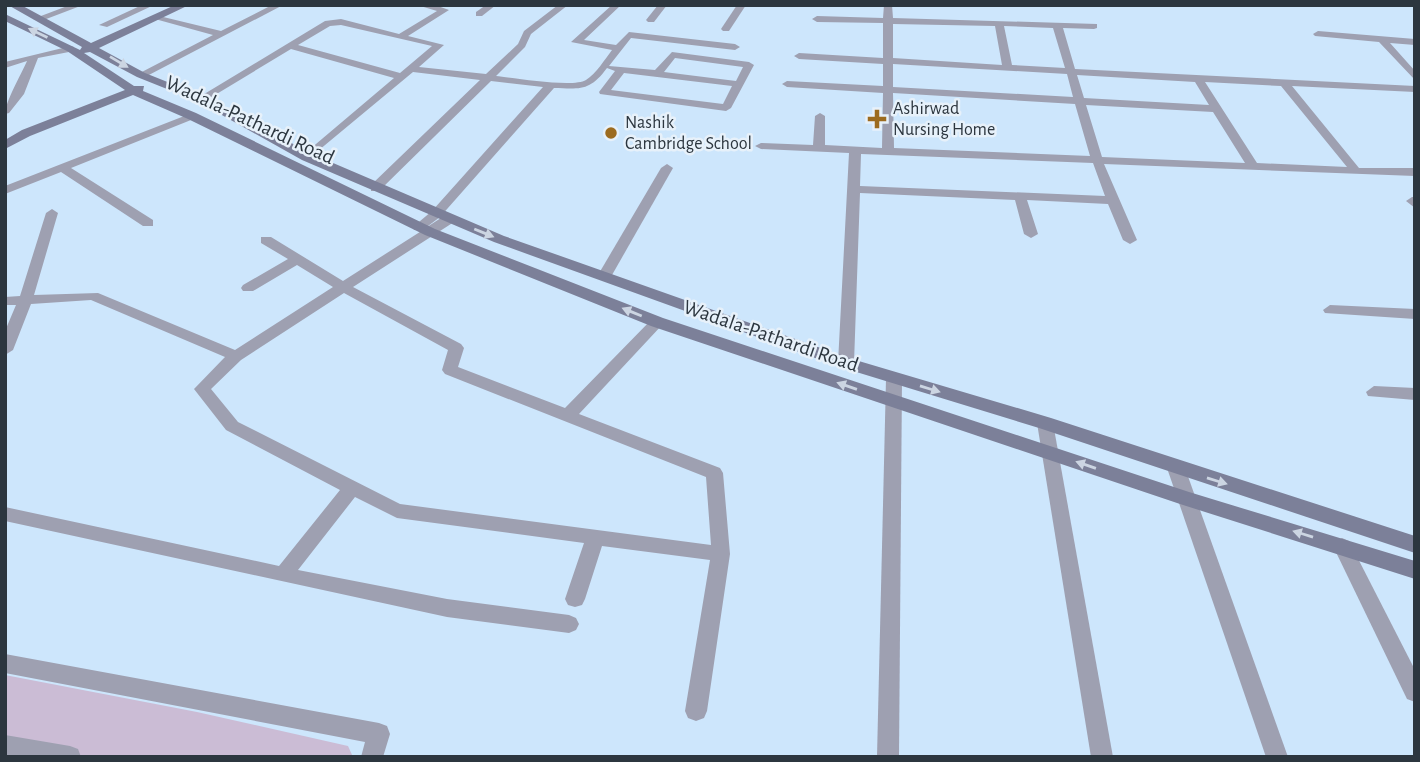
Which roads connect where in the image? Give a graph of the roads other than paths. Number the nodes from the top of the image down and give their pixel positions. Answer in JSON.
{"nodes":[{"id":1,"x":13,"y":5,"type":"edge"},
{"id":2,"x":79,"y":5,"type":"edge"},
{"id":3,"x":165,"y":5,"type":"edge"},
{"id":4,"x":184,"y":5,"type":"edge"},
{"id":5,"x":421,"y":5,"type":"edge"},
{"id":6,"x":492,"y":5,"type":"edge"},
{"id":7,"x":564,"y":5,"type":"edge"},
{"id":8,"x":617,"y":5,"type":"edge"},
{"id":9,"x":663,"y":5,"type":"edge"},
{"id":10,"x":742,"y":5,"type":"edge"},
{"id":11,"x":888,"y":5,"type":"edge"},
{"id":12,"x":275,"y":6,"type":"edge"},
{"id":13,"x":141,"y":7,"type":"edge"},
{"id":14,"x":479,"y":14,"type":"dead end"},
{"id":15,"x":5,"y":17,"type":"edge"},
{"id":16,"x":158,"y":17,"type":"junction"},
{"id":17,"x":38,"y":19,"type":"junction"},
{"id":18,"x":817,"y":19,"type":"dead end"},
{"id":19,"x":651,"y":20,"type":"dead end"},
{"id":20,"x":888,"y":21,"type":"junction"},
{"id":21,"x":999,"y":23,"type":"junction"},
{"id":22,"x":1057,"y":24,"type":"junction"},
{"id":23,"x":104,"y":26,"type":"dead end"},
{"id":24,"x":1094,"y":26,"type":"dead end"},
{"id":25,"x":726,"y":29,"type":"dead end"},
{"id":26,"x":222,"y":34,"type":"junction"},
{"id":27,"x":1318,"y":34,"type":"dead end"},
{"id":28,"x":400,"y":37,"type":"junction"},
{"id":29,"x":1383,"y":41,"type":"junction"},
{"id":30,"x":1415,"y":43,"type":"edge"},
{"id":31,"x":88,"y":44,"type":"junction"},
{"id":32,"x":290,"y":46,"type":"junction"},
{"id":33,"x":735,"y":47,"type":"dead end"},
{"id":34,"x":619,"y":48,"type":"junction"},
{"id":35,"x":73,"y":52,"type":"junction"},
{"id":36,"x":799,"y":55,"type":"dead end"},
{"id":37,"x":34,"y":56,"type":"junction"},
{"id":38,"x":888,"y":59,"type":"junction"},
{"id":39,"x":5,"y":65,"type":"edge"},
{"id":40,"x":603,"y":66,"type":"junction"},
{"id":41,"x":1008,"y":68,"type":"junction"},
{"id":42,"x":413,"y":69,"type":"junction"},
{"id":43,"x":622,"y":69,"type":"junction"},
{"id":44,"x":1072,"y":72,"type":"junction"},
{"id":45,"x":657,"y":74,"type":"junction"},
{"id":46,"x":489,"y":76,"type":"junction"},
{"id":47,"x":1415,"y":77,"type":"edge"},
{"id":48,"x":402,"y":78,"type":"junction"},
{"id":49,"x":1198,"y":79,"type":"junction"},
{"id":50,"x":144,"y":83,"type":"junction"},
{"id":51,"x":738,"y":84,"type":"junction"},
{"id":52,"x":1285,"y":84,"type":"junction"},
{"id":53,"x":551,"y":85,"type":"junction"},
{"id":54,"x":787,"y":85,"type":"dead end"},
{"id":55,"x":1415,"y":89,"type":"edge"},
{"id":56,"x":888,"y":90,"type":"junction"},
{"id":57,"x":5,"y":92,"type":"edge"},
{"id":58,"x":19,"y":94,"type":"junction"},
{"id":59,"x":201,"y":99,"type":"junction"},
{"id":60,"x":1080,"y":102,"type":"junction"},
{"id":61,"x":1217,"y":108,"type":"junction"},
{"id":62,"x":5,"y":111,"type":"edge"},
{"id":63,"x":192,"y":116,"type":"junction"},
{"id":64,"x":820,"y":116,"type":"dead end"},
{"id":65,"x":5,"y":145,"type":"edge"},
{"id":66,"x":761,"y":146,"type":"dead end"},
{"id":67,"x":818,"y":148,"type":"junction"},
{"id":68,"x":855,"y":150,"type":"junction"},
{"id":69,"x":888,"y":151,"type":"junction"},
{"id":70,"x":307,"y":157,"type":"junction"},
{"id":71,"x":1097,"y":159,"type":"junction"},
{"id":72,"x":1253,"y":166,"type":"junction"},
{"id":73,"x":667,"y":168,"type":"dead end"},
{"id":74,"x":64,"y":169,"type":"junction"},
{"id":75,"x":1356,"y":171,"type":"junction"},
{"id":76,"x":1415,"y":172,"type":"edge"},
{"id":77,"x":375,"y":188,"type":"junction"},
{"id":78,"x":854,"y":189,"type":"junction"},
{"id":79,"x":5,"y":190,"type":"edge"},
{"id":80,"x":1020,"y":196,"type":"junction"},
{"id":81,"x":1113,"y":200,"type":"junction"},
{"id":82,"x":52,"y":213,"type":"dead end"},
{"id":83,"x":443,"y":216,"type":"junction"},
{"id":84,"x":148,"y":223,"type":"dead end"},
{"id":85,"x":424,"y":229,"type":"junction"},
{"id":86,"x":1031,"y":234,"type":"dead end"},
{"id":87,"x":266,"y":240,"type":"dead end"},
{"id":88,"x":1129,"y":240,"type":"dead end"},
{"id":89,"x":298,"y":259,"type":"junction"},
{"id":90,"x":605,"y":275,"type":"junction"},
{"id":91,"x":344,"y":287,"type":"junction"},
{"id":92,"x":248,"y":288,"type":"dead end"},
{"id":93,"x":5,"y":301,"type":"edge"},
{"id":94,"x":25,"y":301,"type":"junction"},
{"id":95,"x":1330,"y":310,"type":"dead end"},
{"id":96,"x":1415,"y":314,"type":"edge"},
{"id":97,"x":657,"y":322,"type":"junction"},
{"id":98,"x":5,"y":350,"type":"edge"},
{"id":99,"x":236,"y":356,"type":"junction"},
{"id":100,"x":846,"y":363,"type":"junction"},
{"id":101,"x":894,"y":379,"type":"junction"},
{"id":102,"x":1374,"y":392,"type":"dead end"},
{"id":103,"x":1415,"y":394,"type":"edge"},
{"id":104,"x":893,"y":402,"type":"junction"},
{"id":105,"x":567,"y":416,"type":"junction"},
{"id":106,"x":1045,"y":423,"type":"junction"},
{"id":107,"x":1048,"y":452,"type":"junction"},
{"id":108,"x":1176,"y":468,"type":"junction"},
{"id":109,"x":352,"y":488,"type":"junction"},
{"id":110,"x":1187,"y":499,"type":"junction"},
{"id":111,"x":5,"y":514,"type":"edge"},
{"id":112,"x":595,"y":538,"type":"junction"},
{"id":113,"x":1415,"y":545,"type":"edge"},
{"id":114,"x":1342,"y":546,"type":"junction"},
{"id":115,"x":721,"y":554,"type":"junction"},
{"id":116,"x":1415,"y":570,"type":"edge"},
{"id":117,"x":283,"y":575,"type":"junction"},
{"id":118,"x":575,"y":600,"type":"dead end"},
{"id":119,"x":569,"y":624,"type":"dead end"},
{"id":120,"x":5,"y":663,"type":"edge"},
{"id":121,"x":1415,"y":692,"type":"edge"},
{"id":122,"x":696,"y":712,"type":"dead end"},
{"id":123,"x":5,"y":746,"type":"edge"},
{"id":124,"x":70,"y":757,"type":"edge"},
{"id":125,"x":372,"y":757,"type":"edge"},
{"id":126,"x":888,"y":757,"type":"edge"},
{"id":127,"x":1102,"y":757,"type":"edge"},
{"id":128,"x":1277,"y":757,"type":"edge"}],
"edges":[{"from":1,"to":17,"type":"main road"},
{"from":2,"to":17,"type":"street"},
{"from":3,"to":31,"type":"main road"},
{"from":4,"to":16,"type":"main road"},
{"from":5,"to":28,"type":"street"},
{"from":6,"to":14,"type":"street"},
{"from":7,"to":46,"type":"street"},
{"from":8,"to":34,"type":"street"},
{"from":9,"to":19,"type":"street"},
{"from":10,"to":25,"type":"street"},
{"from":11,"to":20,"type":"street"},
{"from":12,"to":26,"type":"street"},
{"from":13,"to":23,"type":"street"},
{"from":35,"to":15,"type":"main road","one_way":true},
{"from":16,"to":26,"type":"street"},
{"from":16,"to":31,"type":"main road"},
{"from":17,"to":31,"type":"main road"},
{"from":18,"to":20,"type":"street"},
{"from":20,"to":21,"type":"street"},
{"from":20,"to":38,"type":"street"},
{"from":21,"to":22,"type":"street"},
{"from":21,"to":41,"type":"street"},
{"from":22,"to":24,"type":"street"},
{"from":22,"to":44,"type":"street"},
{"from":26,"to":50,"type":"street"},
{"from":27,"to":29,"type":"street"},
{"from":28,"to":32,"type":"street"},
{"from":28,"to":42,"type":"street"},
{"from":29,"to":30,"type":"street"},
{"from":29,"to":47,"type":"street"},
{"from":31,"to":35,"type":"main road"},
{"from":31,"to":50,"type":"main road","one_way":true},
{"from":32,"to":48,"type":"street"},
{"from":32,"to":59,"type":"street"},
{"from":33,"to":34,"type":"street"},
{"from":34,"to":40,"type":"street"},
{"from":35,"to":37,"type":"street"},
{"from":35,"to":50,"type":"main road"},
{"from":36,"to":38,"type":"street"},
{"from":37,"to":39,"type":"street"},
{"from":37,"to":58,"type":"street"},
{"from":38,"to":41,"type":"street"},
{"from":38,"to":56,"type":"street"},
{"from":40,"to":43,"type":"street"},
{"from":40,"to":53,"type":"street"},
{"from":41,"to":44,"type":"street"},
{"from":42,"to":46,"type":"street"},
{"from":42,"to":48,"type":"street"},
{"from":43,"to":45,"type":"street"},
{"from":43,"to":51,"type":"street"},
{"from":44,"to":49,"type":"street"},
{"from":44,"to":60,"type":"street"},
{"from":45,"to":51,"type":"street"},
{"from":45,"to":51,"type":"street"},
{"from":46,"to":53,"type":"street"},
{"from":46,"to":77,"type":"street"},
{"from":48,"to":70,"type":"street"},
{"from":49,"to":52,"type":"street"},
{"from":49,"to":61,"type":"street"},
{"from":50,"to":59,"type":"main road","name":"Wadala-Pathardi Road"},
{"from":50,"to":63,"type":"main road","name":"Wadala-Pathardi Road"},
{"from":50,"to":65,"type":"main road"},
{"from":52,"to":55,"type":"street"},
{"from":52,"to":75,"type":"street"},
{"from":53,"to":83,"type":"street"},
{"from":54,"to":56,"type":"street"},
{"from":56,"to":60,"type":"street"},
{"from":56,"to":69,"type":"street"},
{"from":57,"to":58,"type":"street"},
{"from":58,"to":62,"type":"street"},
{"from":59,"to":70,"type":"main road","name":"Wadala-Pathardi Road"},
{"from":60,"to":61,"type":"street"},
{"from":60,"to":71,"type":"street"},
{"from":61,"to":72,"type":"street"},
{"from":63,"to":74,"type":"street"},
{"from":63,"to":85,"type":"main road","name":"Wadala-Pathardi Road"},
{"from":64,"to":67,"type":"street"},
{"from":66,"to":67,"type":"street"},
{"from":67,"to":68,"type":"street"},
{"from":68,"to":69,"type":"street"},
{"from":68,"to":78,"type":"street"},
{"from":69,"to":71,"type":"street"},
{"from":70,"to":77,"type":"main road","name":"Wadala-Pathardi Road"},
{"from":71,"to":72,"type":"street"},
{"from":71,"to":81,"type":"street"},
{"from":72,"to":75,"type":"street"},
{"from":73,"to":90,"type":"street"},
{"from":74,"to":79,"type":"street"},
{"from":74,"to":84,"type":"street"},
{"from":75,"to":76,"type":"street"},
{"from":77,"to":83,"type":"main road","name":"Wadala-Pathardi Road"},
{"from":78,"to":80,"type":"street"},
{"from":78,"to":100,"type":"street"},
{"from":80,"to":81,"type":"street"},
{"from":80,"to":86,"type":"street"},
{"from":81,"to":88,"type":"street"},
{"from":82,"to":94,"type":"street"},
{"from":83,"to":85,"type":"street"},
{"from":83,"to":90,"type":"main road","name":"Wadala-Pathardi Road","one_way":true},
{"from":85,"to":91,"type":"street"},
{"from":97,"to":85,"type":"main road","name":"Wadala-Pathardi Road","one_way":true},
{"from":87,"to":89,"type":"street"},
{"from":89,"to":91,"type":"street"},
{"from":89,"to":92,"type":"street"},
{"from":90,"to":100,"type":"main road","name":"Wadala-Pathardi Road"},
{"from":91,"to":99,"type":"street"},
{"from":91,"to":105,"type":"street"},
{"from":93,"to":94,"type":"street"},
{"from":94,"to":98,"type":"street"},
{"from":94,"to":99,"type":"street"},
{"from":95,"to":96,"type":"street"},
{"from":104,"to":97,"type":"main road","name":"Wadala-Pathardi Road","one_way":true},
{"from":97,"to":105,"type":"street"},
{"from":99,"to":109,"type":"street"},
{"from":100,"to":101,"type":"main road","name":"Wadala-Pathardi Road"},
{"from":101,"to":104,"type":"street"},
{"from":101,"to":106,"type":"main road","name":"Wadala-Pathardi Road","one_way":true},
{"from":102,"to":103,"type":"street"},
{"from":104,"to":107,"type":"main road","name":"Wadala-Pathardi Road"},
{"from":104,"to":126,"type":"street"},
{"from":105,"to":115,"type":"street"},
{"from":106,"to":107,"type":"street"},
{"from":106,"to":108,"type":"main road","name":"Wadala-Pathardi Road"},
{"from":110,"to":107,"type":"main road","name":"Wadala-Pathardi Road","one_way":true},
{"from":107,"to":127,"type":"street"},
{"from":108,"to":110,"type":"street"},
{"from":108,"to":113,"type":"main road","name":"Wadala-Pathardi Road","one_way":true},
{"from":109,"to":112,"type":"street"},
{"from":109,"to":117,"type":"street"},
{"from":114,"to":110,"type":"main road","name":"Wadala-Pathardi Road","one_way":true},
{"from":110,"to":128,"type":"street"},
{"from":111,"to":117,"type":"street"},
{"from":112,"to":115,"type":"street"},
{"from":112,"to":118,"type":"street"},
{"from":114,"to":116,"type":"main road","name":"Wadala-Pathardi Road"},
{"from":114,"to":121,"type":"street"},
{"from":115,"to":122,"type":"street"},
{"from":117,"to":119,"type":"street"},
{"from":120,"to":125,"type":"street"},
{"from":123,"to":124,"type":"street"}]}
